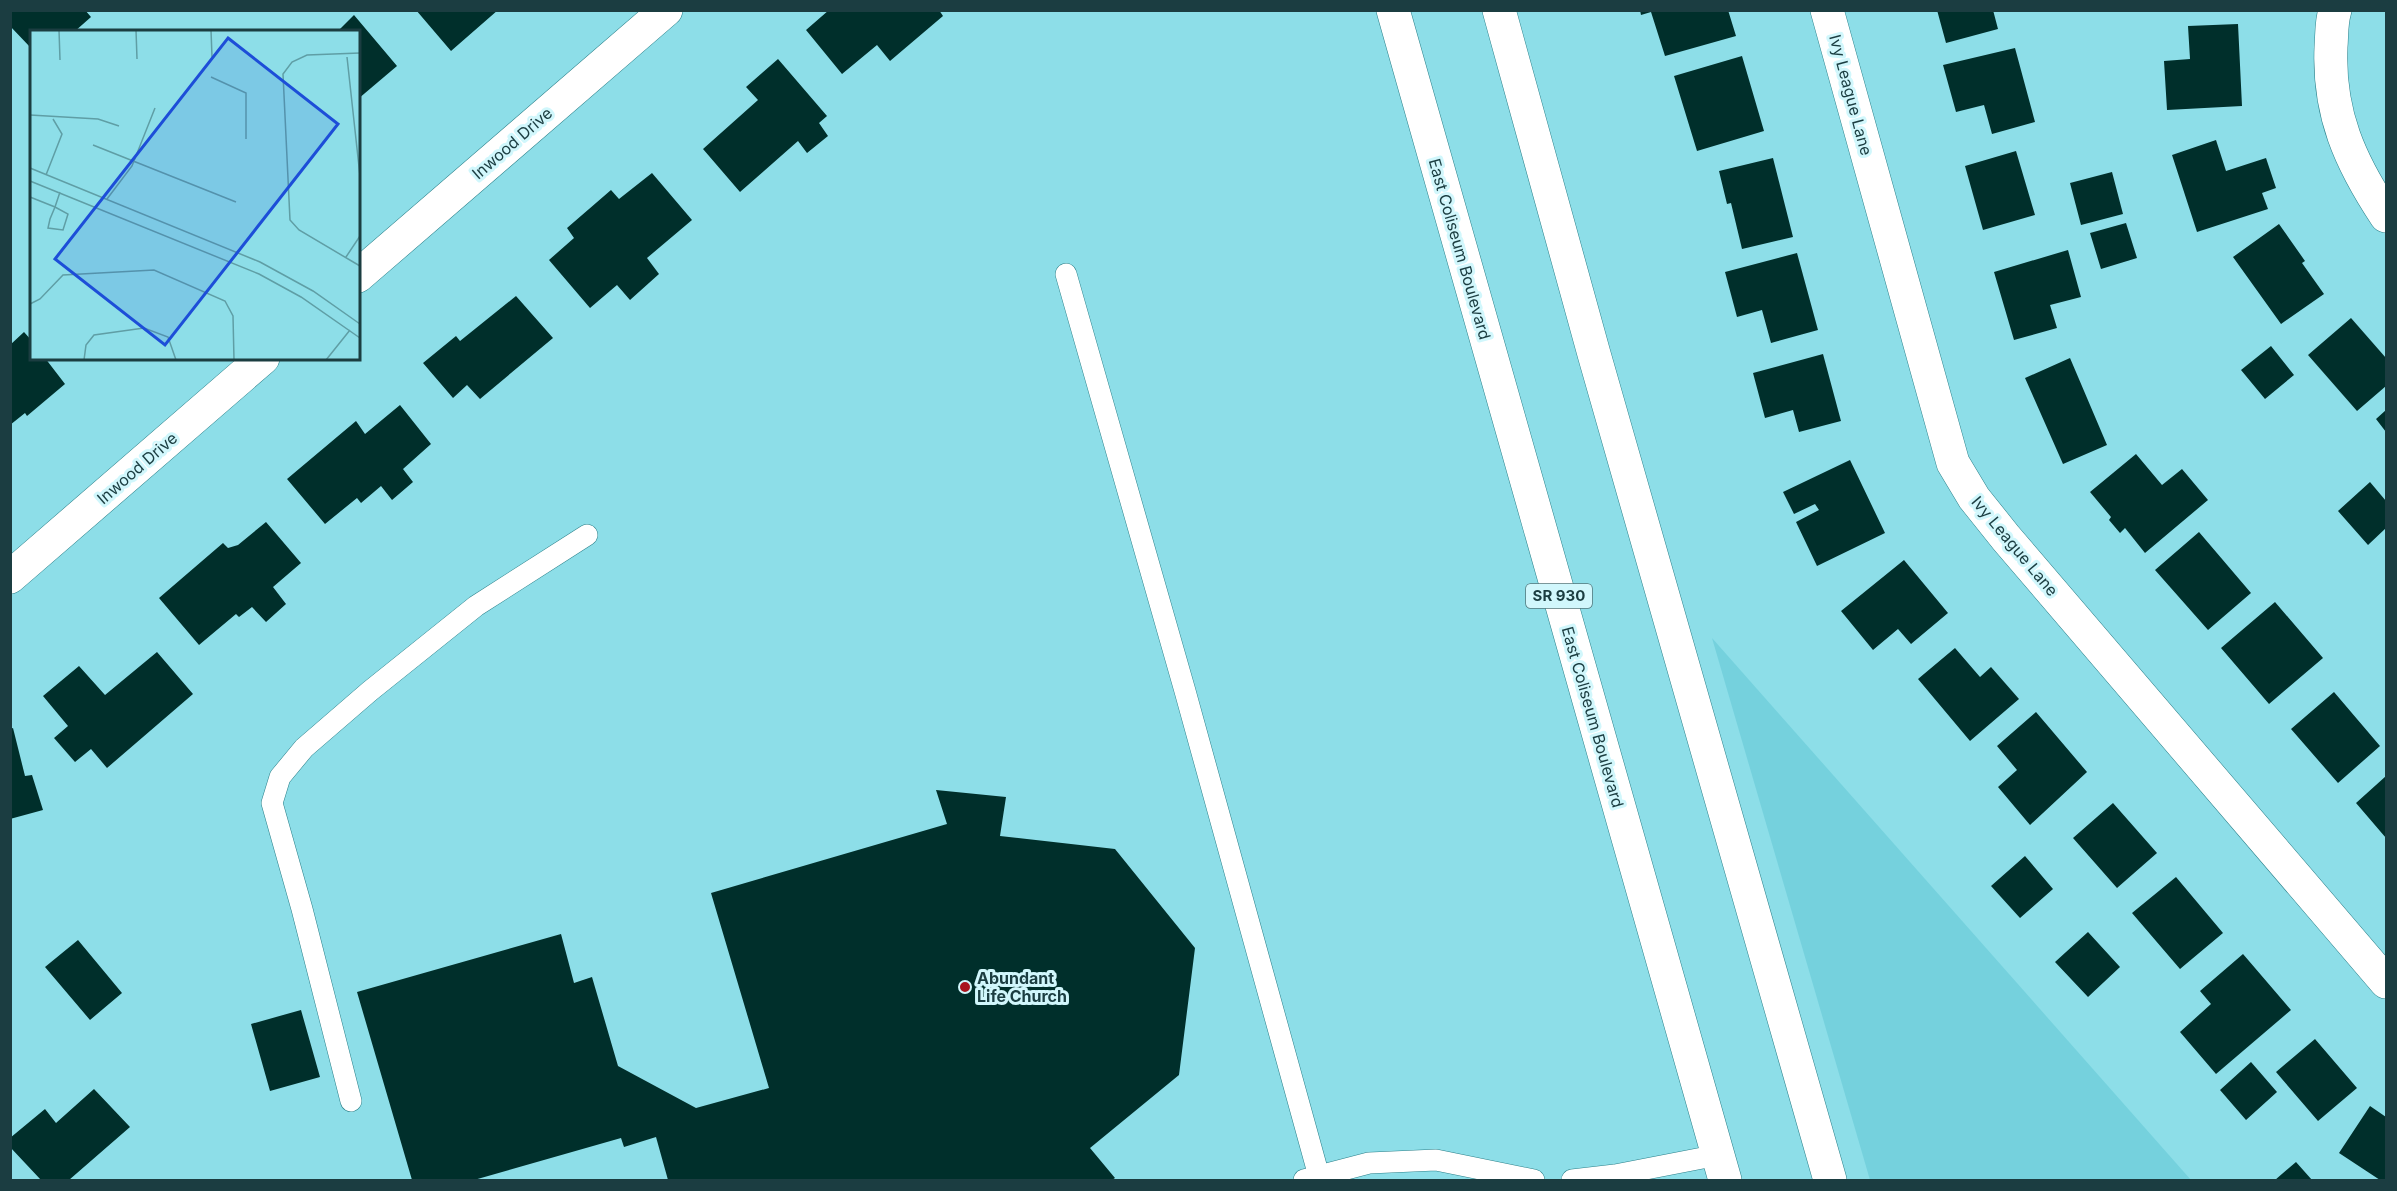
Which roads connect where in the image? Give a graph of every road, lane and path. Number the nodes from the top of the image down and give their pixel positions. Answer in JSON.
{"nodes":[{"id":1,"x":666,"y":10,"type":"edge"},
{"id":2,"x":1392,"y":10,"type":"edge"},
{"id":3,"x":1499,"y":10,"type":"edge"},
{"id":4,"x":1827,"y":10,"type":"edge"},
{"id":5,"x":2335,"y":10,"type":"edge"},
{"id":6,"x":2386,"y":216,"type":"edge"},
{"id":7,"x":360,"y":274,"type":"edge"},
{"id":8,"x":1066,"y":274,"type":"dead end"},
{"id":9,"x":261,"y":360,"type":"edge"},
{"id":10,"x":587,"y":535,"type":"dead end"},
{"id":11,"x":10,"y":577,"type":"edge"},
{"id":12,"x":2386,"y":982,"type":"edge"},
{"id":13,"x":351,"y":1101,"type":"dead end"},
{"id":14,"x":1722,"y":1168,"type":"edge"},
{"id":15,"x":1315,"y":1179,"type":"edge"},
{"id":16,"x":1534,"y":1180,"type":"edge"},
{"id":17,"x":1572,"y":1180,"type":"edge"},
{"id":18,"x":1830,"y":1180,"type":"edge"}],
"edges":[{"from":1,"to":7,"type":"main road","name":"Inwood Drive"},
{"from":2,"to":14,"type":"main road","name":"East Coliseum Boulevard","number":"SR 930"},
{"from":3,"to":18,"type":"main road"},
{"from":4,"to":12,"type":"main road","name":"Ivy League Lane"},
{"from":5,"to":6,"type":"main road"},
{"from":8,"to":15,"type":"lane"},
{"from":9,"to":11,"type":"main road","name":"Inwood Drive"},
{"from":10,"to":13,"type":"lane"},
{"from":14,"to":17,"type":"lane"},
{"from":15,"to":16,"type":"lane"}]}
